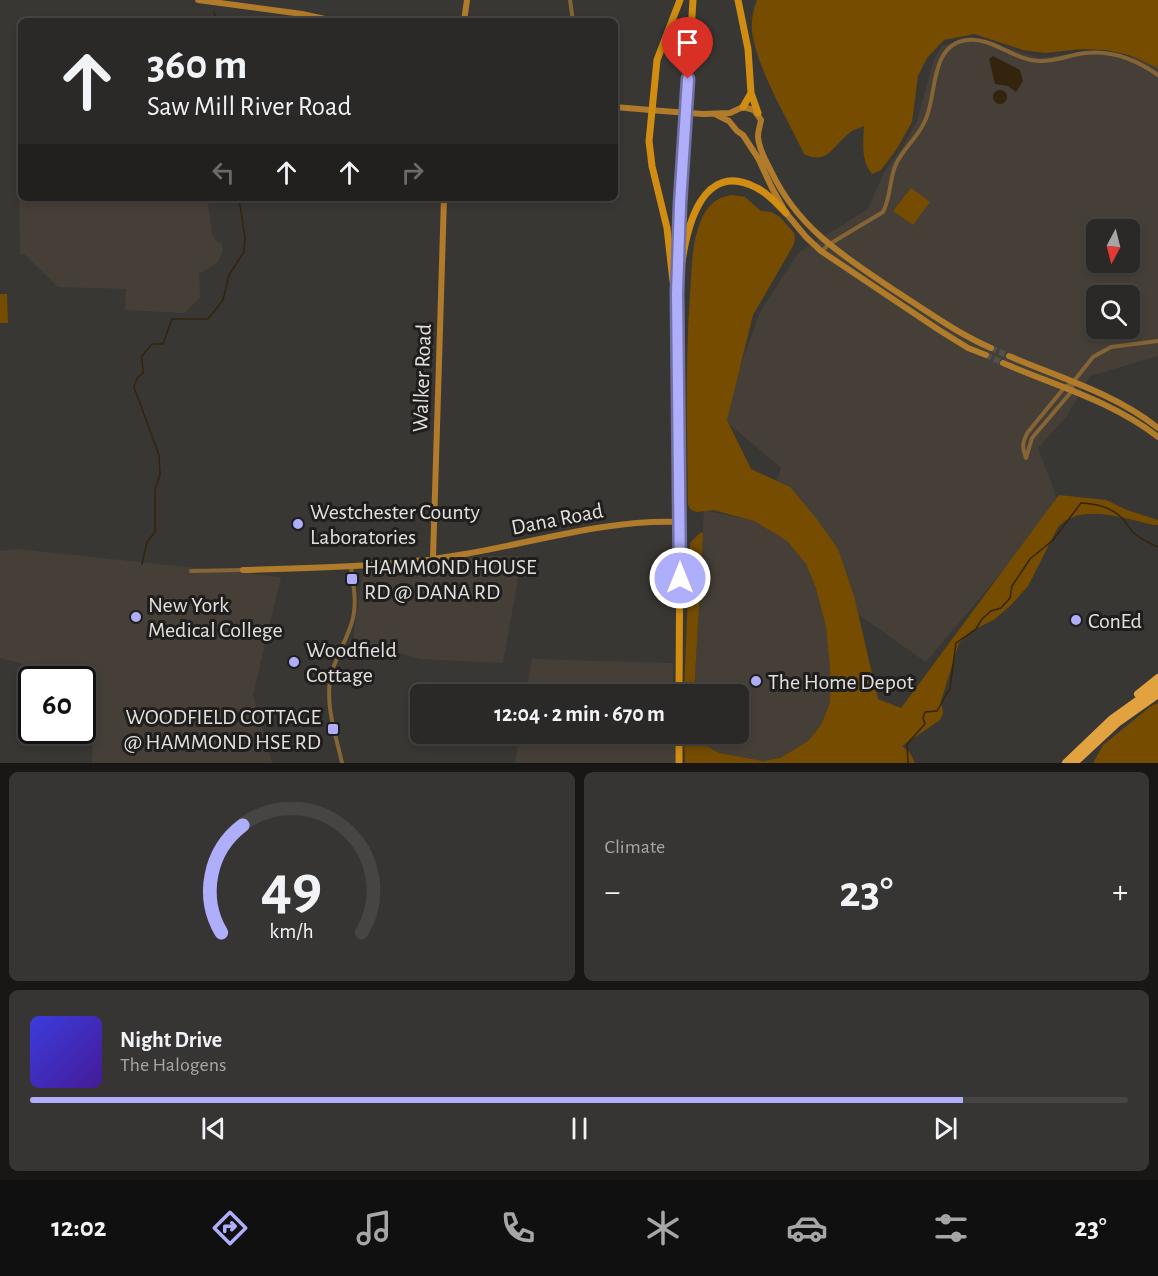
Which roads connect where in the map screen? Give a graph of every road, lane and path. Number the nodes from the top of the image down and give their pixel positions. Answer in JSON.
{"nodes":[{"id":1,"x":198,"y":0,"type":"edge"},
{"id":2,"x":467,"y":0,"type":"edge"},
{"id":3,"x":570,"y":0,"type":"edge"},
{"id":4,"x":680,"y":0,"type":"edge"},
{"id":5,"x":693,"y":0,"type":"edge"},
{"id":6,"x":738,"y":0,"type":"edge"},
{"id":7,"x":320,"y":18,"type":"edge"},
{"id":8,"x":464,"y":18,"type":"edge"},
{"id":9,"x":573,"y":18,"type":"edge"},
{"id":10,"x":1158,"y":75,"type":"edge"},
{"id":11,"x":751,"y":93,"type":"junction"},
{"id":12,"x":618,"y":107,"type":"edge"},
{"id":13,"x":652,"y":109,"type":"junction"},
{"id":14,"x":739,"y":109,"type":"junction"},
{"id":15,"x":758,"y":113,"type":"junction"},
{"id":16,"x":715,"y":114,"type":"junction"},
{"id":17,"x":733,"y":125,"type":"junction"},
{"id":18,"x":758,"y":130,"type":"junction"},
{"id":19,"x":743,"y":135,"type":"junction"},
{"id":20,"x":444,"y":201,"type":"edge"},
{"id":21,"x":786,"y":213,"type":"junction"},
{"id":22,"x":828,"y":245,"type":"junction"},
{"id":23,"x":821,"y":251,"type":"junction"},
{"id":24,"x":677,"y":310,"type":"junction"},
{"id":25,"x":1158,"y":341,"type":"edge"},
{"id":26,"x":991,"y":348,"type":"tunnel mouth"},
{"id":27,"x":986,"y":355,"type":"tunnel mouth"},
{"id":28,"x":1009,"y":356,"type":"tunnel mouth"},
{"id":29,"x":1003,"y":363,"type":"tunnel mouth"},
{"id":30,"x":1073,"y":382,"type":"junction"},
{"id":31,"x":1064,"y":388,"type":"junction"},
{"id":32,"x":1072,"y":391,"type":"junction"},
{"id":33,"x":1158,"y":428,"type":"edge"},
{"id":34,"x":1158,"y":437,"type":"edge"},
{"id":35,"x":680,"y":522,"type":"junction"},
{"id":36,"x":434,"y":558,"type":"junction"},
{"id":37,"x":351,"y":567,"type":"junction"},
{"id":38,"x":191,"y":570,"type":"dead end"},
{"id":39,"x":243,"y":570,"type":"joint"},
{"id":40,"x":1158,"y":678,"type":"edge"},
{"id":41,"x":679,"y":684,"type":"edge"},
{"id":42,"x":1158,"y":686,"type":"edge"},
{"id":43,"x":1158,"y":694,"type":"edge"},
{"id":44,"x":1098,"y":731,"type":"junction"},
{"id":45,"x":679,"y":744,"type":"edge"},
{"id":46,"x":342,"y":763,"type":"edge"},
{"id":47,"x":679,"y":763,"type":"edge"},
{"id":48,"x":1065,"y":763,"type":"edge"},
{"id":49,"x":1074,"y":763,"type":"edge"}],
"edges":[{"from":1,"to":7,"type":"street"},
{"from":2,"to":8,"type":"street"},
{"from":3,"to":9,"type":"street"},
{"from":4,"to":13,"type":"main road"},
{"from":5,"to":24,"type":"main road"},
{"from":6,"to":11,"type":"main road"},
{"from":10,"to":22,"type":"street"},
{"from":11,"to":14,"type":"main road"},
{"from":11,"to":15,"type":"main road"},
{"from":12,"to":13,"type":"street"},
{"from":13,"to":16,"type":"street","bridge":true},
{"from":13,"to":24,"type":"main road"},
{"from":14,"to":15,"type":"street"},
{"from":14,"to":16,"type":"street"},
{"from":14,"to":17,"type":"street"},
{"from":15,"to":18,"type":"street"},
{"from":16,"to":17,"type":"street"},
{"from":17,"to":19,"type":"street"},
{"from":18,"to":19,"type":"street"},
{"from":18,"to":22,"type":"street"},
{"from":19,"to":21,"type":"street"},
{"from":20,"to":36,"type":"street","name":"Walker Road"},
{"from":21,"to":23,"type":"street"},
{"from":21,"to":24,"type":"main road"},
{"from":22,"to":23,"type":"street"},
{"from":22,"to":26,"type":"street"},
{"from":23,"to":27,"type":"street"},
{"from":24,"to":35,"type":"main road"},
{"from":25,"to":30,"type":"street"},
{"from":28,"to":30,"type":"street"},
{"from":29,"to":31,"type":"street"},
{"from":30,"to":31,"type":"street"},
{"from":30,"to":32,"type":"street"},
{"from":30,"to":33,"type":"street"},
{"from":31,"to":32,"type":"street"},
{"from":31,"to":32,"type":"street"},
{"from":32,"to":34,"type":"street"},
{"from":35,"to":36,"type":"street","name":"Dana Road"},
{"from":35,"to":41,"type":"main road"},
{"from":36,"to":37,"type":"street","name":"Dana Road"},
{"from":37,"to":39,"type":"street","name":"Dana Road"},
{"from":37,"to":46,"type":"street"},
{"from":38,"to":39,"type":"street","name":"Dana Road"},
{"from":40,"to":44,"type":"highway"},
{"from":42,"to":44,"type":"highway"},
{"from":43,"to":49,"type":"highway"},
{"from":44,"to":48,"type":"highway"},
{"from":45,"to":47,"type":"main road"}]}
